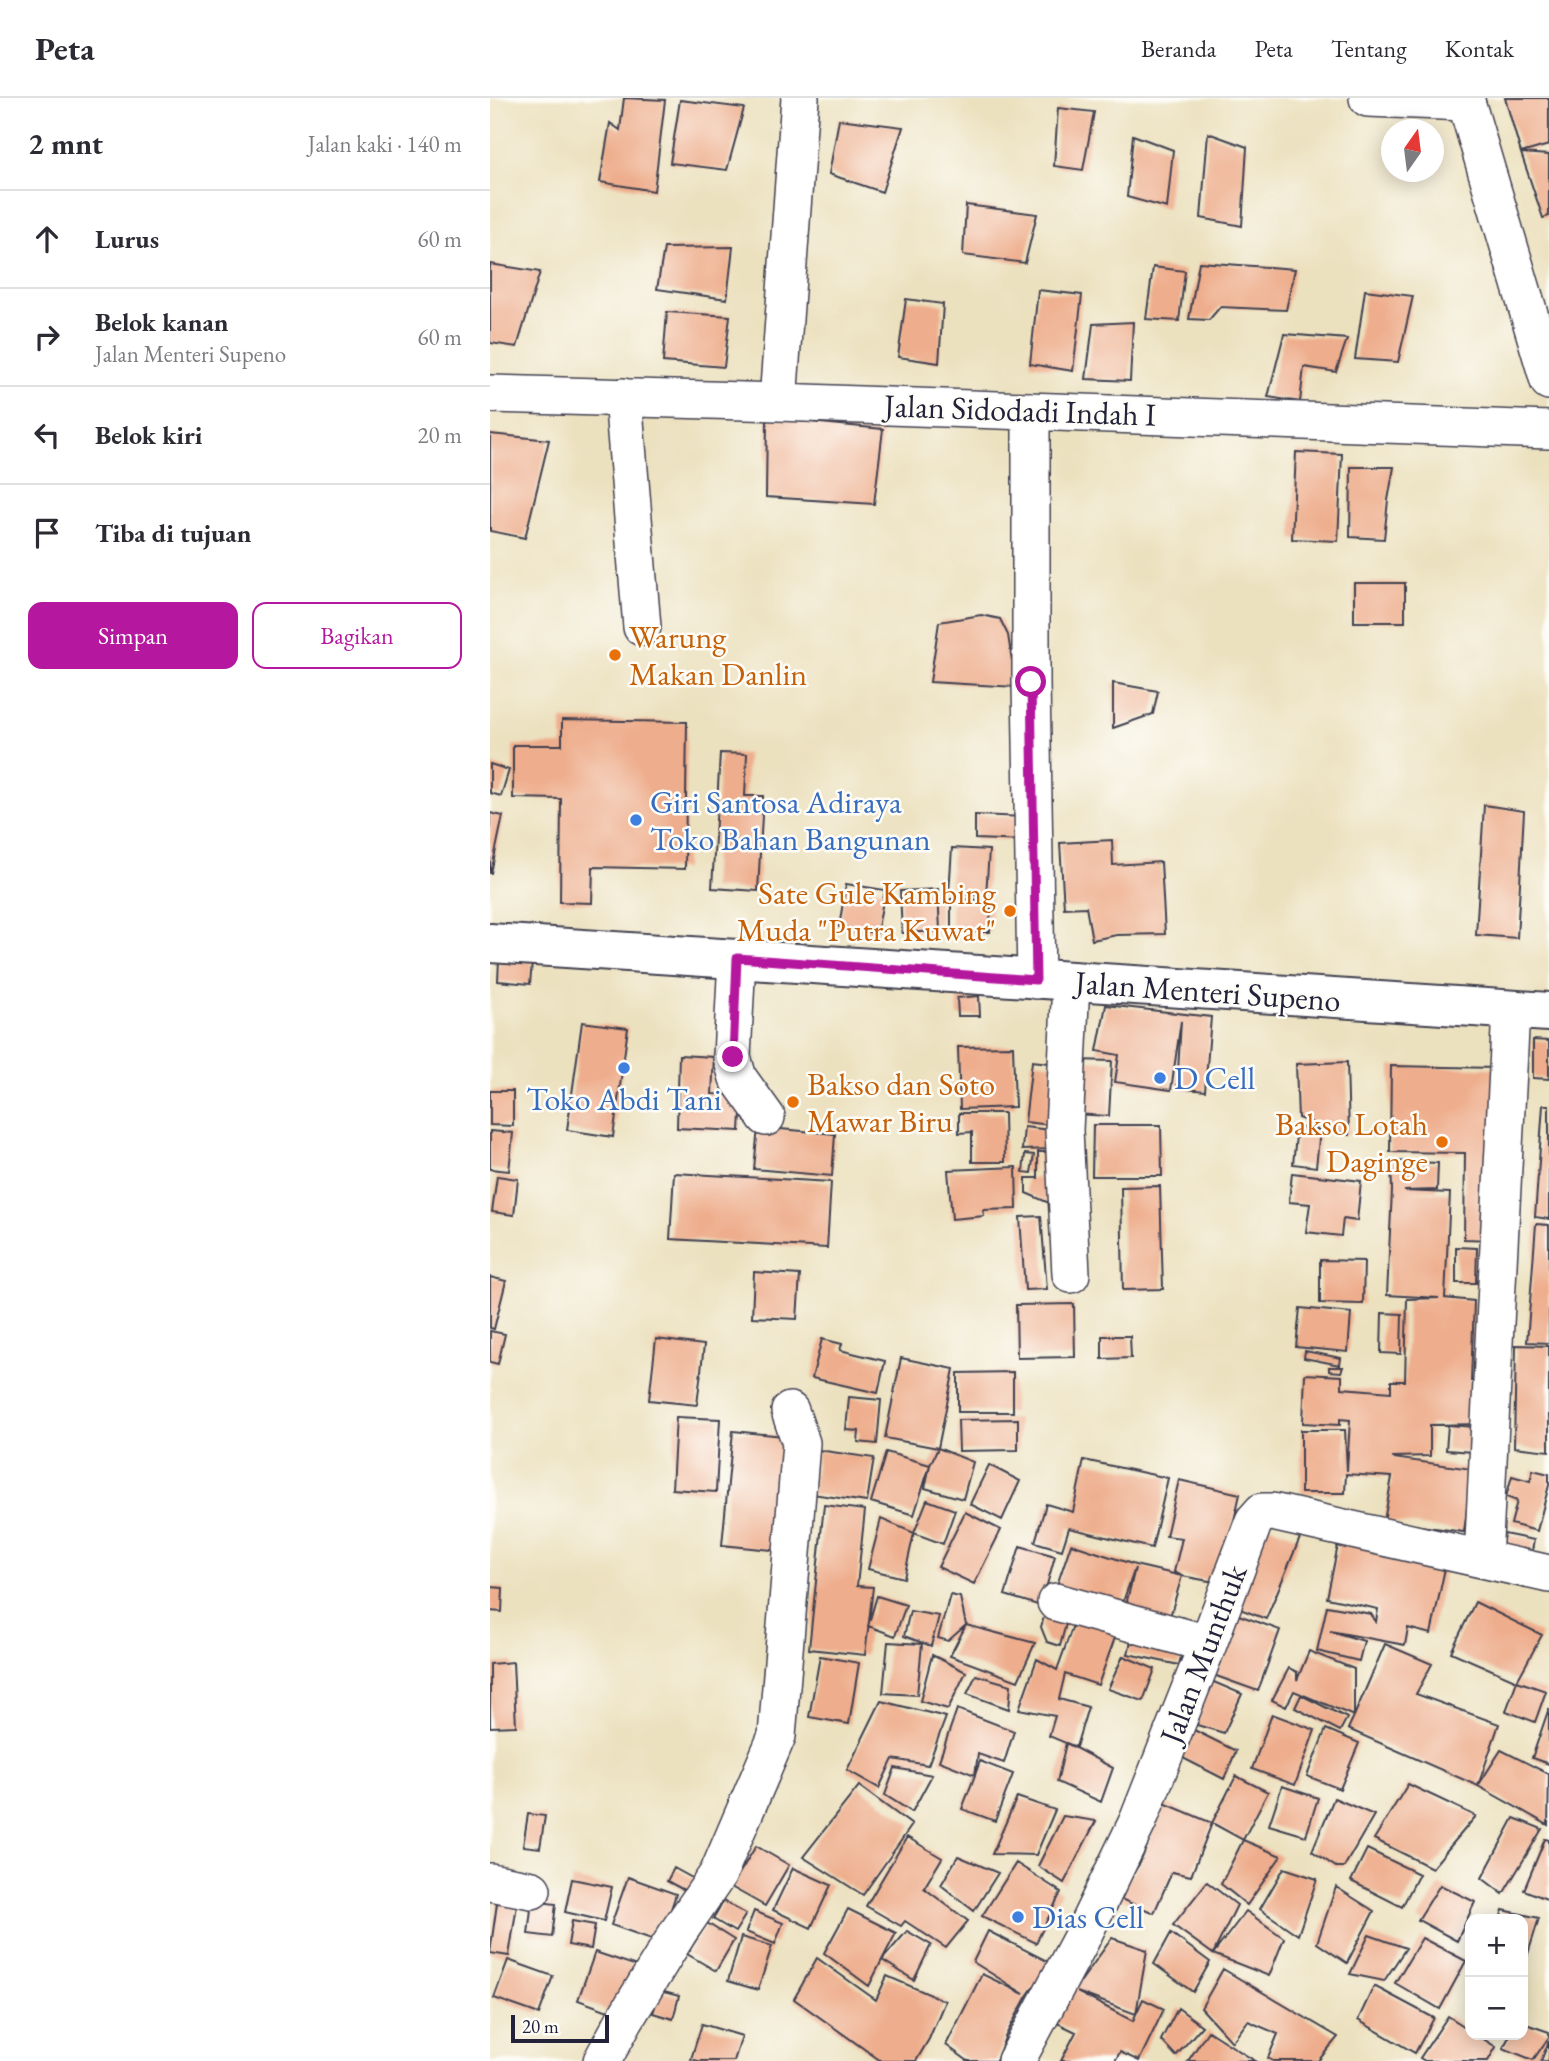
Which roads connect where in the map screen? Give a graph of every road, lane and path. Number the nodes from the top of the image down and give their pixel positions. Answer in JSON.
{"nodes":[{"id":1,"x":800,"y":98,"type":"edge"},
{"id":2,"x":1368,"y":98,"type":"edge"},
{"id":3,"x":1465,"y":100,"type":"edge"},
{"id":4,"x":1549,"y":382,"type":"edge"},
{"id":5,"x":490,"y":394,"type":"edge"},
{"id":6,"x":623,"y":397,"type":"junction"},
{"id":7,"x":778,"y":402,"type":"junction"},
{"id":8,"x":1031,"y":411,"type":"junction"},
{"id":9,"x":1549,"y":430,"type":"edge"},
{"id":10,"x":642,"y":627,"type":"dead end"},
{"id":11,"x":490,"y":943,"type":"edge"},
{"id":12,"x":737,"y":958,"type":"junction"},
{"id":13,"x":1053,"y":981,"type":"junction"},
{"id":14,"x":1511,"y":1010,"type":"junction"},
{"id":15,"x":1549,"y":1012,"type":"edge"},
{"id":16,"x":766,"y":1117,"type":"dead end"},
{"id":17,"x":1071,"y":1274,"type":"dead end"},
{"id":18,"x":790,"y":1411,"type":"dead end"},
{"id":19,"x":1483,"y":1559,"type":"junction"},
{"id":20,"x":1549,"y":1574,"type":"edge"},
{"id":21,"x":1056,"y":1602,"type":"dead end"},
{"id":22,"x":1208,"y":1644,"type":"junction"},
{"id":23,"x":490,"y":1882,"type":"edge"},
{"id":24,"x":532,"y":1891,"type":"dead end"},
{"id":25,"x":602,"y":2061,"type":"edge"},
{"id":26,"x":1016,"y":2061,"type":"edge"}],
"edges":[{"from":1,"to":7,"type":"street"},
{"from":2,"to":3,"type":"street"},
{"from":3,"to":4,"type":"street"},
{"from":5,"to":6,"type":"street","name":"Jalan Sidodadi Indah I"},
{"from":6,"to":7,"type":"street","name":"Jalan Sidodadi Indah I"},
{"from":6,"to":10,"type":"street"},
{"from":7,"to":8,"type":"street","name":"Jalan Sidodadi Indah I"},
{"from":8,"to":9,"type":"street","name":"Jalan Sidodadi Indah I"},
{"from":8,"to":13,"type":"street"},
{"from":11,"to":12,"type":"main road","name":"Jalan Menteri Supeno"},
{"from":12,"to":13,"type":"main road","name":"Jalan Menteri Supeno"},
{"from":12,"to":16,"type":"street"},
{"from":13,"to":14,"type":"main road","name":"Jalan Menteri Supeno"},
{"from":13,"to":17,"type":"street"},
{"from":14,"to":15,"type":"main road","name":"Jalan Menteri Supeno"},
{"from":14,"to":19,"type":"street"},
{"from":18,"to":25,"type":"street"},
{"from":19,"to":20,"type":"street","name":"Jalan Munthuk"},
{"from":19,"to":22,"type":"street","name":"Jalan Munthuk"},
{"from":21,"to":22,"type":"street"},
{"from":22,"to":26,"type":"street","name":"Jalan Munthuk"},
{"from":23,"to":24,"type":"street"}]}
